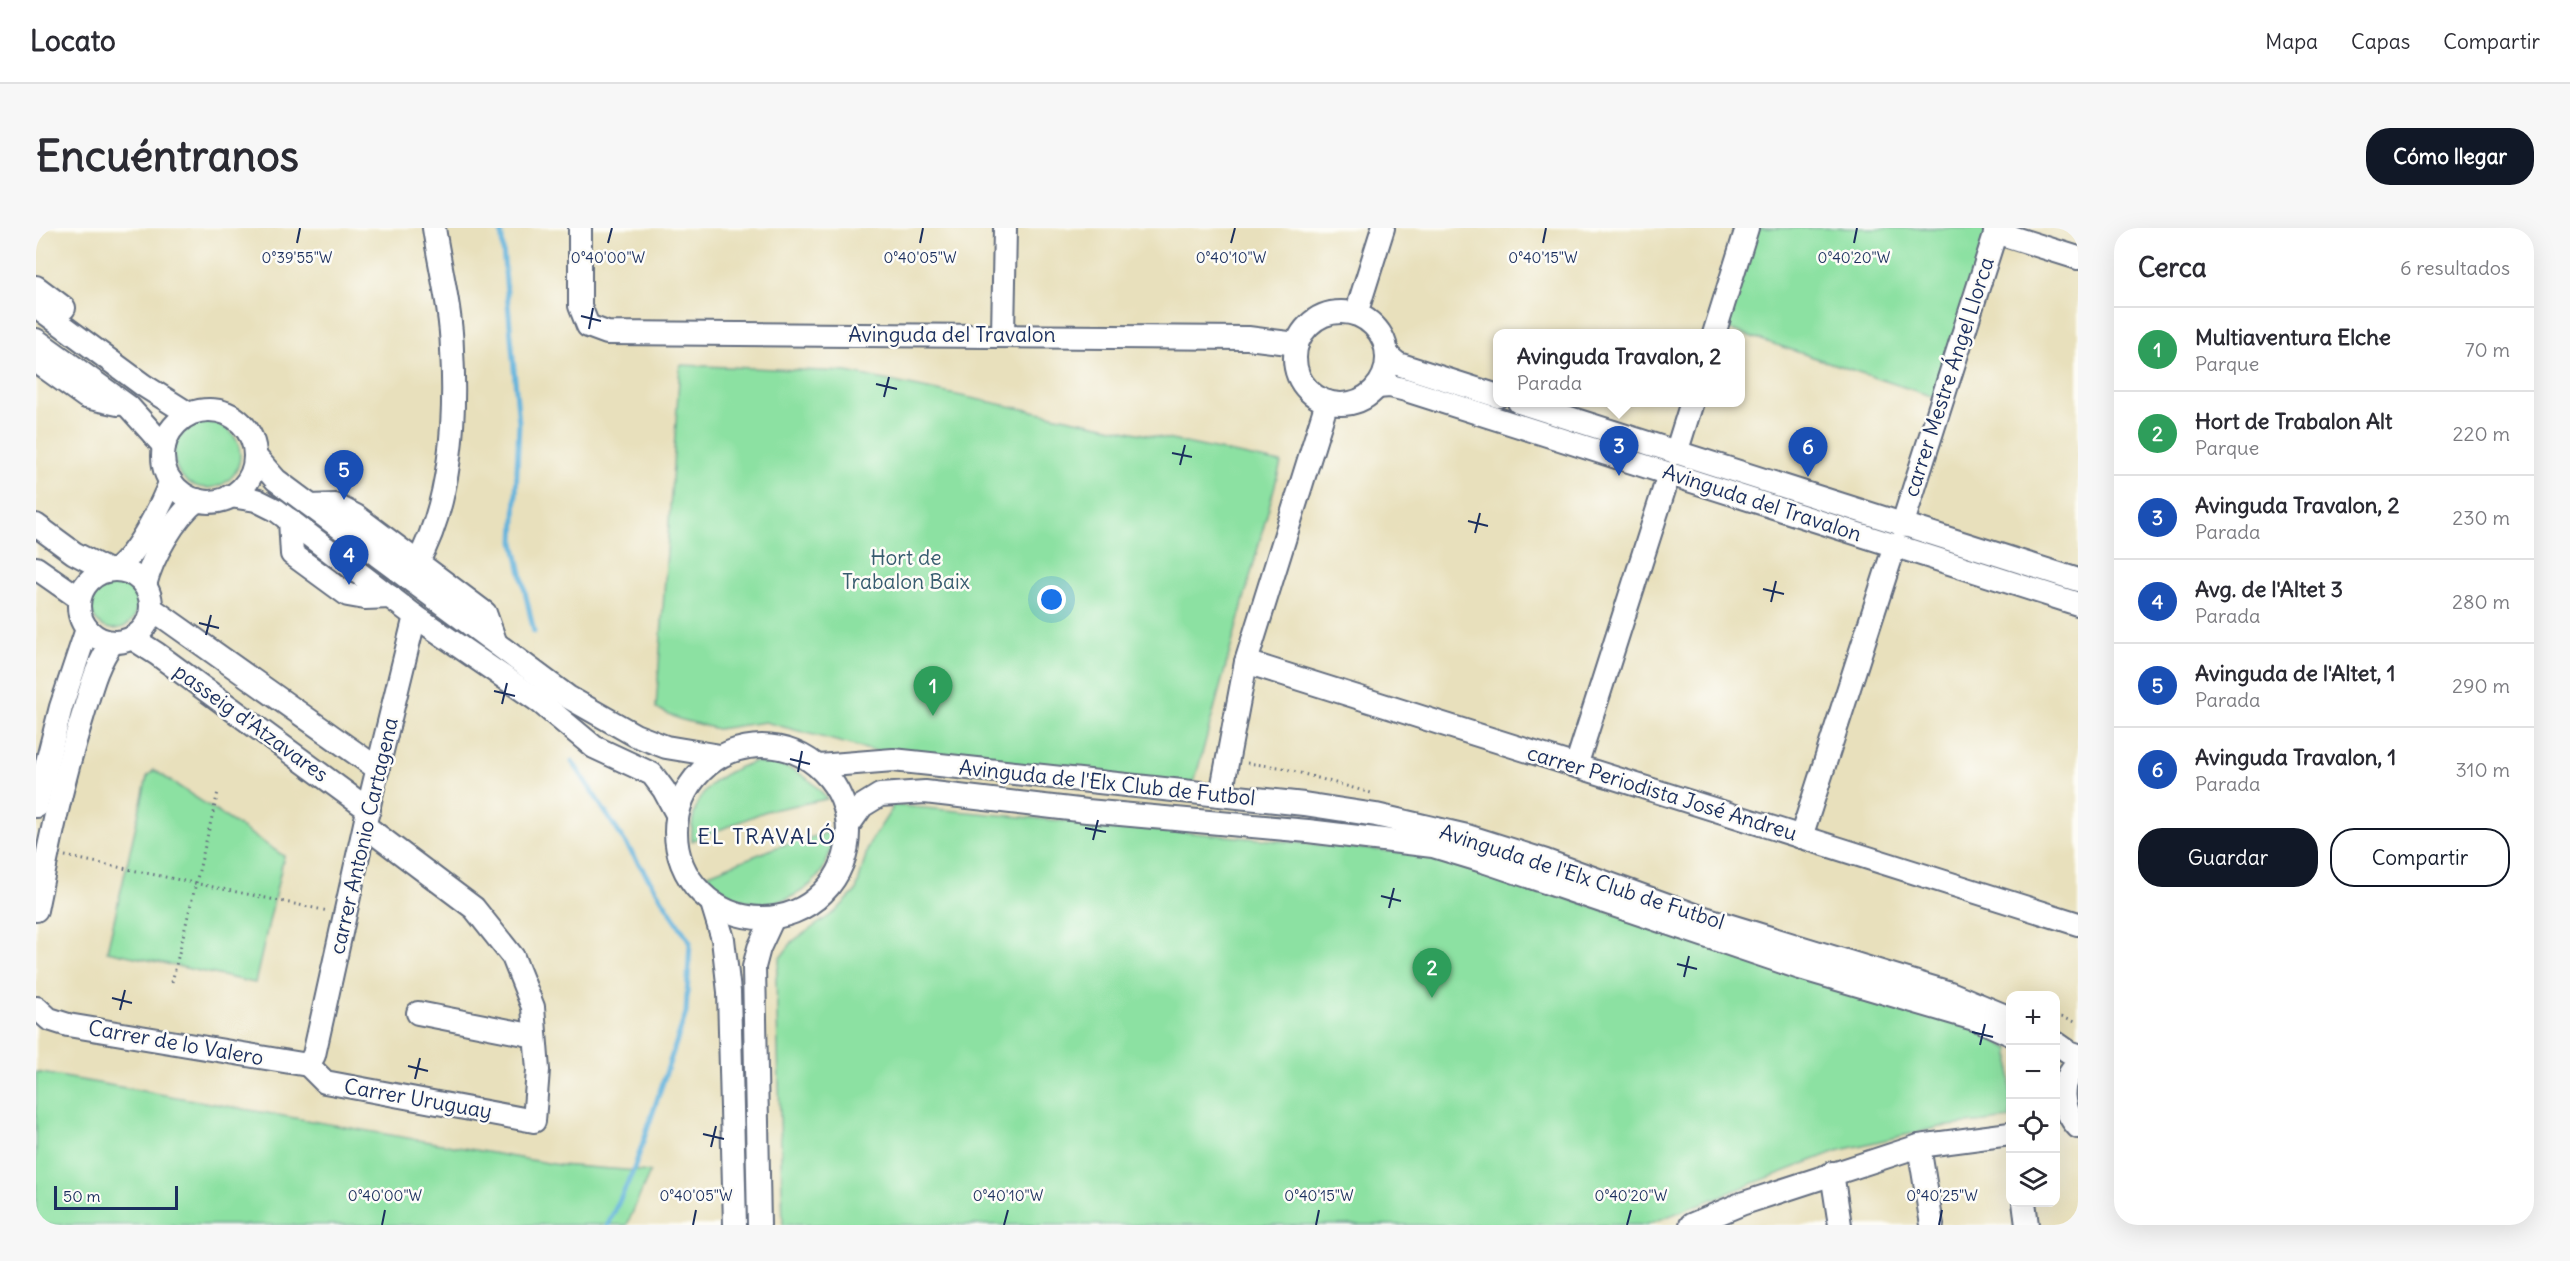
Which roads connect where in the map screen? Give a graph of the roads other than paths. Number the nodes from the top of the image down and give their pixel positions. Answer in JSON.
{"nodes":[{"id":1,"x":434,"y":228,"type":"edge"},
{"id":2,"x":580,"y":228,"type":"edge"},
{"id":3,"x":1005,"y":228,"type":"edge"},
{"id":4,"x":1383,"y":228,"type":"edge"},
{"id":5,"x":1747,"y":228,"type":"edge"},
{"id":6,"x":1996,"y":230,"type":"edge"},
{"id":7,"x":2078,"y":258,"type":"edge"},
{"id":8,"x":36,"y":287,"type":"edge"},
{"id":9,"x":36,"y":306,"type":"edge"},
{"id":10,"x":1356,"y":314,"type":"junction"},
{"id":11,"x":1714,"y":329,"type":"edge"},
{"id":12,"x":1004,"y":334,"type":"junction"},
{"id":13,"x":36,"y":340,"type":"edge"},
{"id":14,"x":1297,"y":344,"type":"junction"},
{"id":15,"x":1387,"y":355,"type":"junction"},
{"id":16,"x":36,"y":361,"type":"edge"},
{"id":17,"x":143,"y":385,"type":"junction"},
{"id":18,"x":1377,"y":387,"type":"junction"},
{"id":19,"x":1493,"y":395,"type":"edge"},
{"id":20,"x":1327,"y":402,"type":"junction"},
{"id":21,"x":129,"y":407,"type":"junction"},
{"id":22,"x":1532,"y":407,"type":"edge"},
{"id":23,"x":1690,"y":407,"type":"edge"},
{"id":24,"x":189,"y":414,"type":"junction"},
{"id":25,"x":164,"y":446,"type":"junction"},
{"id":26,"x":255,"y":456,"type":"junction"},
{"id":27,"x":1672,"y":463,"type":"junction"},
{"id":28,"x":171,"y":481,"type":"junction"},
{"id":29,"x":230,"y":496,"type":"junction"},
{"id":30,"x":197,"y":500,"type":"junction"},
{"id":31,"x":36,"y":525,"type":"edge"},
{"id":32,"x":1899,"y":536,"type":"junction"},
{"id":33,"x":36,"y":568,"type":"edge"},
{"id":34,"x":112,"y":570,"type":"junction"},
{"id":35,"x":415,"y":572,"type":"junction"},
{"id":36,"x":2078,"y":580,"type":"edge"},
{"id":37,"x":145,"y":585,"type":"junction"},
{"id":38,"x":79,"y":598,"type":"junction"},
{"id":39,"x":2078,"y":604,"type":"edge"},
{"id":40,"x":151,"y":608,"type":"junction"},
{"id":41,"x":415,"y":616,"type":"junction"},
{"id":42,"x":87,"y":629,"type":"junction"},
{"id":43,"x":122,"y":640,"type":"junction"},
{"id":44,"x":1246,"y":662,"type":"junction"},
{"id":45,"x":338,"y":742,"type":"junction"},
{"id":46,"x":720,"y":756,"type":"junction"},
{"id":47,"x":819,"y":766,"type":"junction"},
{"id":48,"x":1576,"y":766,"type":"junction"},
{"id":49,"x":378,"y":769,"type":"junction"},
{"id":50,"x":315,"y":770,"type":"junction"},
{"id":51,"x":1221,"y":795,"type":"junction"},
{"id":52,"x":36,"y":806,"type":"edge"},
{"id":53,"x":677,"y":814,"type":"junction"},
{"id":54,"x":367,"y":818,"type":"junction"},
{"id":55,"x":848,"y":825,"type":"junction"},
{"id":56,"x":1801,"y":837,"type":"junction"},
{"id":57,"x":711,"y":903,"type":"junction"},
{"id":58,"x":36,"y":910,"type":"edge"},
{"id":59,"x":773,"y":918,"type":"junction"},
{"id":60,"x":2078,"y":924,"type":"edge"},
{"id":61,"x":36,"y":997,"type":"edge"},
{"id":62,"x":36,"y":1010,"type":"edge"},
{"id":63,"x":418,"y":1013,"type":"dead end"},
{"id":64,"x":2006,"y":1015,"type":"edge"},
{"id":65,"x":2006,"y":1032,"type":"edge"},
{"id":66,"x":535,"y":1036,"type":"junction"},
{"id":67,"x":2058,"y":1045,"type":"edge"},
{"id":68,"x":2078,"y":1054,"type":"edge"},
{"id":69,"x":311,"y":1060,"type":"junction"},
{"id":70,"x":2078,"y":1064,"type":"edge"},
{"id":71,"x":2060,"y":1092,"type":"edge"},
{"id":72,"x":534,"y":1121,"type":"joint"},
{"id":73,"x":2078,"y":1127,"type":"edge"},
{"id":74,"x":2060,"y":1131,"type":"edge"},
{"id":75,"x":2078,"y":1131,"type":"edge"},
{"id":76,"x":2006,"y":1135,"type":"edge"},
{"id":77,"x":1919,"y":1146,"type":"junction"},
{"id":78,"x":1832,"y":1173,"type":"junction"},
{"id":79,"x":2025,"y":1207,"type":"edge"},
{"id":80,"x":1743,"y":1215,"type":"edge"},
{"id":81,"x":735,"y":1225,"type":"edge"},
{"id":82,"x":759,"y":1225,"type":"edge"},
{"id":83,"x":1691,"y":1225,"type":"edge"},
{"id":84,"x":1840,"y":1225,"type":"edge"},
{"id":85,"x":1932,"y":1225,"type":"edge"},
{"id":86,"x":2028,"y":1225,"type":"edge"}],
"edges":[{"from":1,"to":35,"type":"street"},
{"from":2,"to":12,"type":"street","name":"Avinguda del Travalon"},
{"from":3,"to":12,"type":"street"},
{"from":4,"to":10,"type":"street"},
{"from":5,"to":11,"type":"street"},
{"from":6,"to":7,"type":"street"},
{"from":6,"to":32,"type":"street","name":"carrer Mestre Ángel Llorca"},
{"from":8,"to":17,"type":"street"},
{"from":9,"to":17,"type":"street"},
{"from":10,"to":14,"type":"street"},
{"from":10,"to":15,"type":"street"},
{"from":12,"to":14,"type":"street","name":"Avinguda del Travalon"},
{"from":13,"to":21,"type":"street"},
{"from":14,"to":20,"type":"street"},
{"from":15,"to":18,"type":"street"},
{"from":15,"to":19,"type":"street"},
{"from":16,"to":21,"type":"street"},
{"from":17,"to":24,"type":"street"},
{"from":18,"to":20,"type":"street"},
{"from":18,"to":27,"type":"street","name":"Avinguda del Travalon"},
{"from":20,"to":44,"type":"street"},
{"from":21,"to":25,"type":"street"},
{"from":22,"to":27,"type":"street","name":"Avinguda del Travalon"},
{"from":23,"to":27,"type":"street"},
{"from":24,"to":25,"type":"street"},
{"from":24,"to":26,"type":"street"},
{"from":25,"to":28,"type":"street"},
{"from":26,"to":29,"type":"street"},
{"from":26,"to":35,"type":"street"},
{"from":27,"to":32,"type":"street","name":"Avinguda del Travalon"},
{"from":27,"to":48,"type":"street"},
{"from":28,"to":30,"type":"street"},
{"from":28,"to":34,"type":"street"},
{"from":29,"to":30,"type":"street"},
{"from":29,"to":41,"type":"street"},
{"from":30,"to":37,"type":"street"},
{"from":31,"to":34,"type":"street"},
{"from":32,"to":36,"type":"street","name":"Avinguda del Travalon"},
{"from":32,"to":39,"type":"street","name":"Avinguda del Travalon"},
{"from":32,"to":56,"type":"street","name":"carrer Mestre Ángel Llorca"},
{"from":33,"to":38,"type":"street"},
{"from":34,"to":37,"type":"street"},
{"from":34,"to":38,"type":"street"},
{"from":35,"to":46,"type":"street"},
{"from":37,"to":40,"type":"street"},
{"from":38,"to":42,"type":"street"},
{"from":40,"to":43,"type":"street"},
{"from":40,"to":45,"type":"street","name":"passeig d'Atzavares"},
{"from":41,"to":49,"type":"street","name":"carrer Antonio Cartagena"},
{"from":41,"to":53,"type":"street"},
{"from":42,"to":43,"type":"street"},
{"from":42,"to":52,"type":"street"},
{"from":43,"to":50,"type":"street","name":"passeig d'Atzavares"},
{"from":43,"to":58,"type":"street"},
{"from":44,"to":48,"type":"street","name":"carrer Periodista José Andreu"},
{"from":44,"to":51,"type":"street"},
{"from":45,"to":49,"type":"street","name":"passeig d'Atzavares"},
{"from":45,"to":50,"type":"street"},
{"from":46,"to":47,"type":"street"},
{"from":46,"to":53,"type":"street"},
{"from":47,"to":51,"type":"street","name":"Avinguda de l'Elx Club de Futbol"},
{"from":47,"to":55,"type":"street"},
{"from":48,"to":56,"type":"street","name":"carrer Periodista José Andreu"},
{"from":49,"to":54,"type":"street","name":"carrer Antonio Cartagena"},
{"from":50,"to":54,"type":"street","name":"passeig d'Atzavares"},
{"from":51,"to":64,"type":"street","name":"Avinguda de l'Elx Club de Futbol"},
{"from":53,"to":57,"type":"street"},
{"from":54,"to":66,"type":"street","name":"passeig d'Atzavares"},
{"from":54,"to":69,"type":"street","name":"carrer Antonio Cartagena"},
{"from":55,"to":59,"type":"street"},
{"from":55,"to":65,"type":"street","name":"Avinguda de l'Elx Club de Futbol"},
{"from":56,"to":60,"type":"street","name":"carrer Periodista José Andreu"},
{"from":57,"to":59,"type":"street"},
{"from":57,"to":81,"type":"street"},
{"from":59,"to":82,"type":"street"},
{"from":61,"to":62,"type":"street"},
{"from":62,"to":69,"type":"street","name":"Carrer de lo Valero"},
{"from":63,"to":66,"type":"street"},
{"from":66,"to":72,"type":"street","name":"passeig d'Atzavares"},
{"from":67,"to":68,"type":"street"},
{"from":69,"to":72,"type":"street","name":"Carrer Uruguay"},
{"from":70,"to":71,"type":"street"},
{"from":71,"to":73,"type":"street"},
{"from":74,"to":75,"type":"street"},
{"from":76,"to":77,"type":"street"},
{"from":77,"to":78,"type":"street"},
{"from":77,"to":85,"type":"street"},
{"from":78,"to":80,"type":"street"},
{"from":78,"to":84,"type":"street"},
{"from":79,"to":86,"type":"street"},
{"from":80,"to":83,"type":"street"}]}
